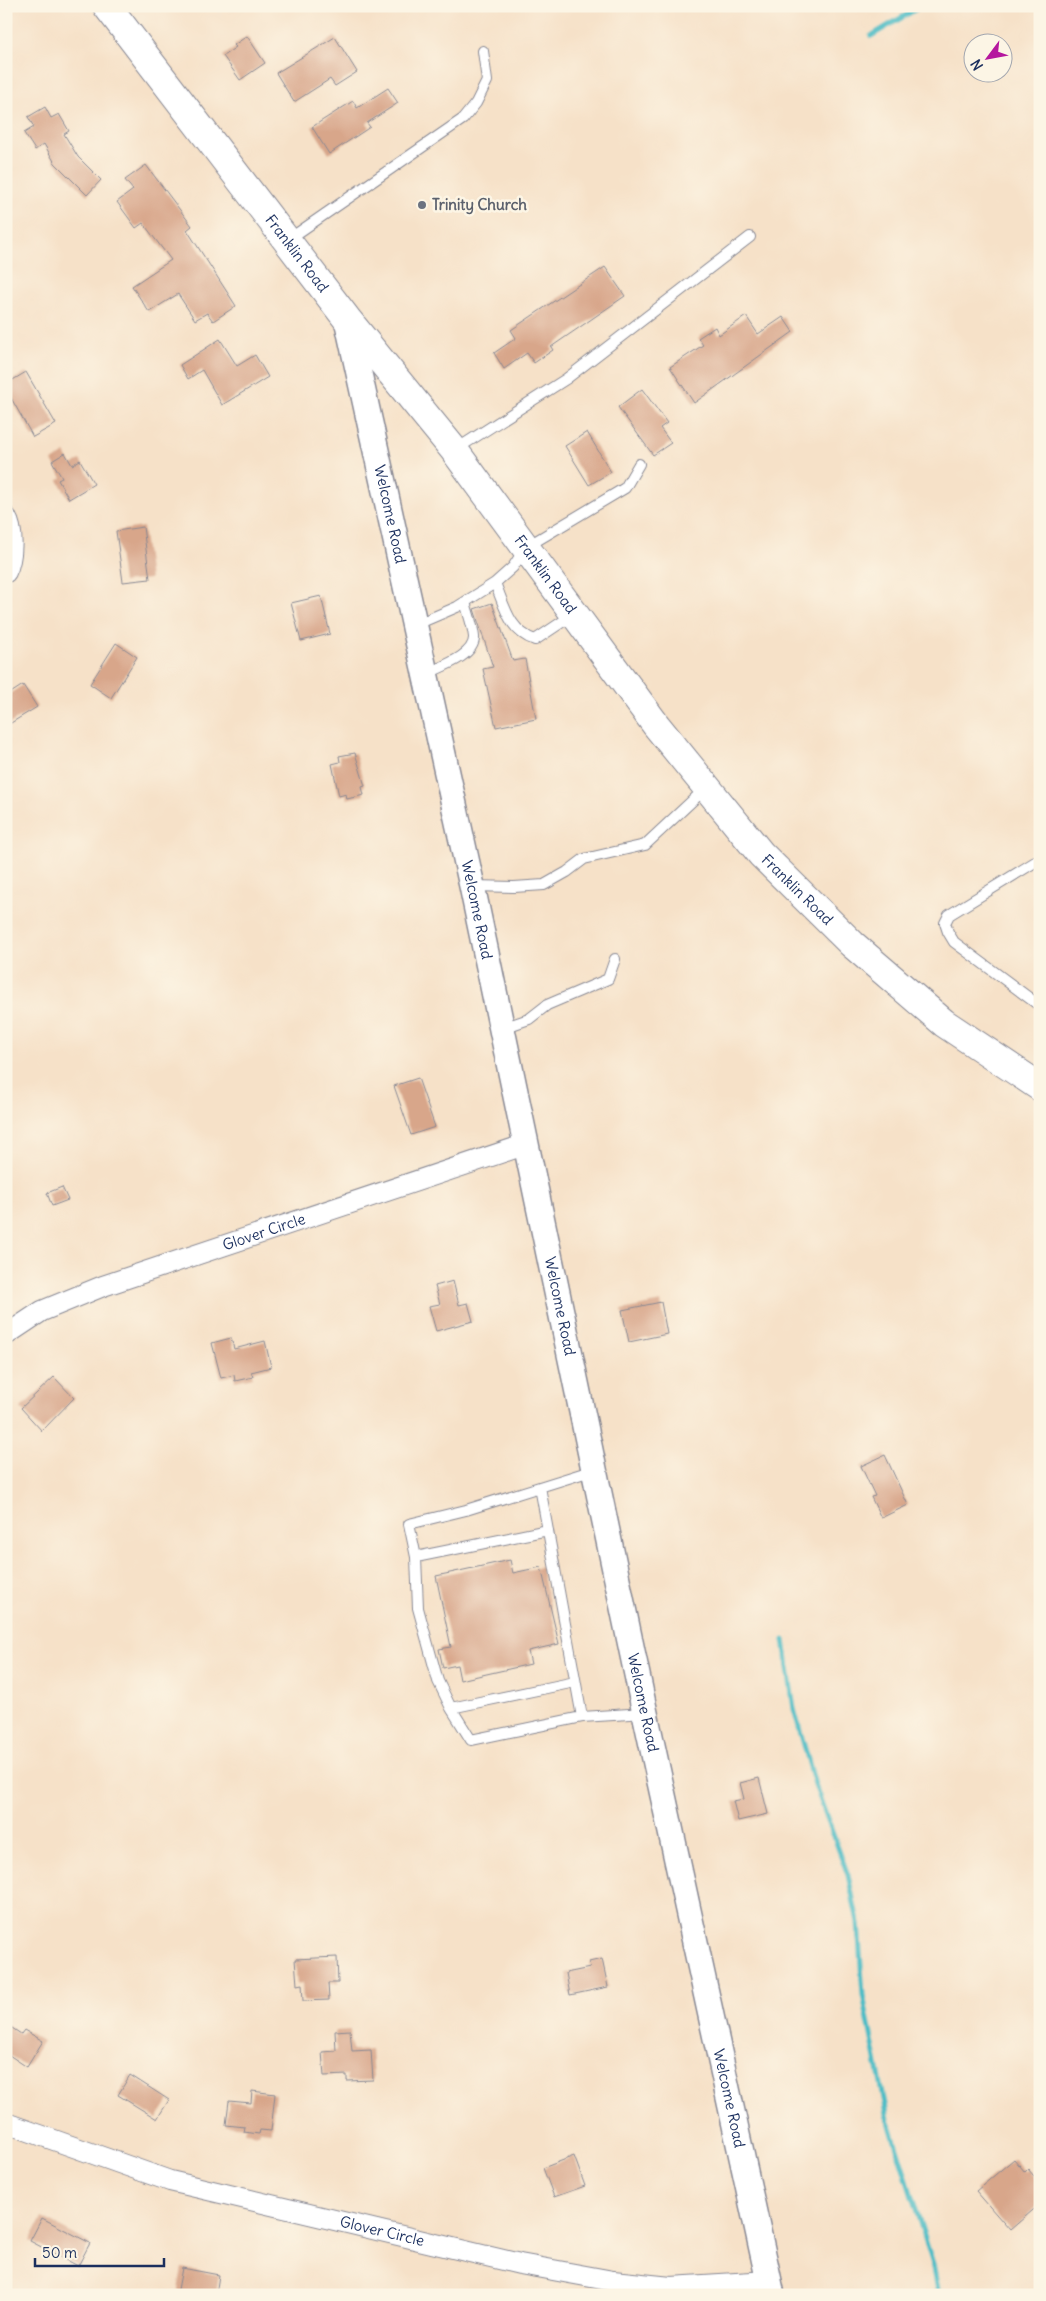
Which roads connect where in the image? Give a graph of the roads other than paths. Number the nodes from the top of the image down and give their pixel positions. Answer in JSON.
{"nodes":[{"id":1,"x":107,"y":6,"type":"edge"},
{"id":2,"x":483,"y":51,"type":"dead end"},
{"id":3,"x":750,"y":237,"type":"dead end"},
{"id":4,"x":288,"y":240,"type":"junction"},
{"id":5,"x":347,"y":319,"type":"junction"},
{"id":6,"x":454,"y":450,"type":"junction"},
{"id":7,"x":639,"y":464,"type":"dead end"},
{"id":8,"x":6,"y":517,"type":"edge"},
{"id":9,"x":526,"y":547,"type":"junction"},
{"id":10,"x":6,"y":572,"type":"edge"},
{"id":11,"x":496,"y":583,"type":"junction"},
{"id":12,"x":465,"y":602,"type":"junction"},
{"id":13,"x":575,"y":613,"type":"junction"},
{"id":14,"x":414,"y":625,"type":"junction"},
{"id":15,"x":425,"y":675,"type":"junction"},
{"id":16,"x":706,"y":788,"type":"junction"},
{"id":17,"x":1040,"y":859,"type":"edge"},
{"id":18,"x":472,"y":886,"type":"junction"},
{"id":19,"x":615,"y":959,"type":"dead end"},
{"id":20,"x":1040,"y":1006,"type":"edge"},
{"id":21,"x":502,"y":1028,"type":"junction"},
{"id":22,"x":1040,"y":1087,"type":"edge"},
{"id":23,"x":527,"y":1144,"type":"junction"},
{"id":24,"x":6,"y":1335,"type":"edge"},
{"id":25,"x":595,"y":1470,"type":"junction"},
{"id":26,"x":540,"y":1487,"type":"junction"},
{"id":27,"x":548,"y":1530,"type":"junction"},
{"id":28,"x":416,"y":1557,"type":"junction"},
{"id":29,"x":575,"y":1682,"type":"junction"},
{"id":30,"x":451,"y":1708,"type":"junction"},
{"id":31,"x":645,"y":1713,"type":"junction"},
{"id":32,"x":582,"y":1717,"type":"junction"},
{"id":33,"x":6,"y":2123,"type":"edge"},
{"id":34,"x":770,"y":2288,"type":"edge"}],
"edges":[{"from":1,"to":4,"type":"main road","name":"Franklin Road"},
{"from":2,"to":4,"type":"lane"},
{"from":3,"to":6,"type":"lane"},
{"from":4,"to":5,"type":"main road","name":"Franklin Road"},
{"from":5,"to":6,"type":"main road","name":"Franklin Road"},
{"from":5,"to":14,"type":"street","name":"Welcome Road"},
{"from":6,"to":9,"type":"main road","name":"Franklin Road"},
{"from":7,"to":9,"type":"lane"},
{"from":8,"to":10,"type":"street"},
{"from":9,"to":11,"type":"lane"},
{"from":9,"to":13,"type":"main road","name":"Franklin Road"},
{"from":11,"to":12,"type":"lane"},
{"from":11,"to":13,"type":"lane"},
{"from":12,"to":14,"type":"lane"},
{"from":12,"to":15,"type":"lane"},
{"from":13,"to":16,"type":"main road","name":"Franklin Road"},
{"from":14,"to":15,"type":"street","name":"Welcome Road"},
{"from":15,"to":18,"type":"street","name":"Welcome Road"},
{"from":16,"to":18,"type":"lane"},
{"from":16,"to":22,"type":"main road","name":"Franklin Road"},
{"from":17,"to":20,"type":"lane"},
{"from":18,"to":21,"type":"street","name":"Welcome Road"},
{"from":19,"to":21,"type":"lane"},
{"from":21,"to":23,"type":"street","name":"Welcome Road"},
{"from":23,"to":24,"type":"street","name":"Glover Circle"},
{"from":23,"to":25,"type":"street","name":"Welcome Road"},
{"from":25,"to":26,"type":"lane"},
{"from":25,"to":31,"type":"street","name":"Welcome Road"},
{"from":26,"to":27,"type":"lane"},
{"from":26,"to":28,"type":"lane"},
{"from":27,"to":28,"type":"lane"},
{"from":27,"to":29,"type":"lane"},
{"from":28,"to":30,"type":"lane"},
{"from":29,"to":30,"type":"lane"},
{"from":29,"to":32,"type":"lane"},
{"from":30,"to":32,"type":"lane"},
{"from":31,"to":32,"type":"lane"},
{"from":31,"to":34,"type":"street","name":"Welcome Road"},
{"from":33,"to":34,"type":"street","name":"Glover Circle"}]}
